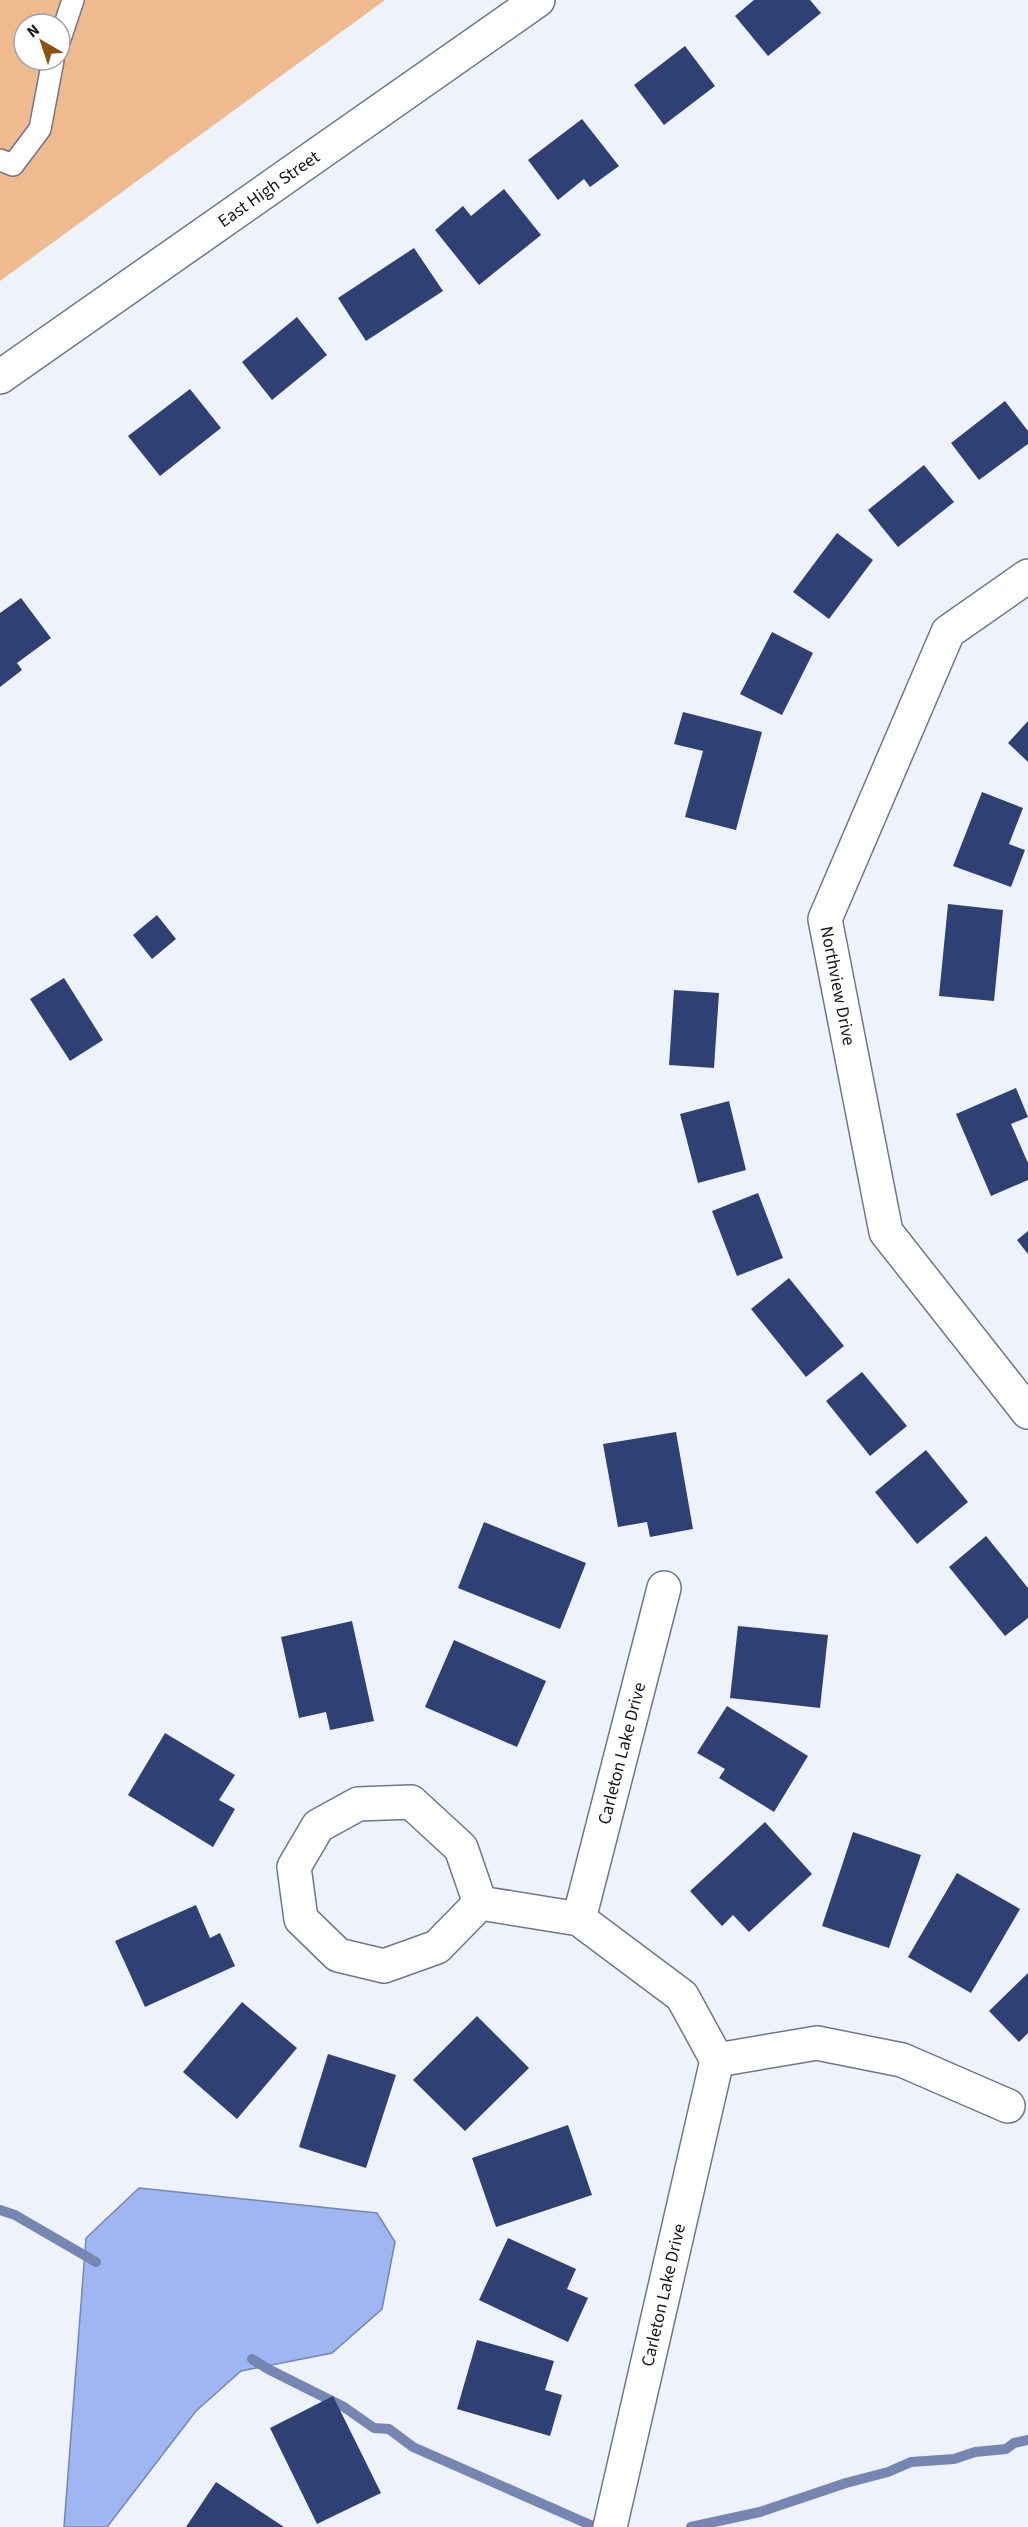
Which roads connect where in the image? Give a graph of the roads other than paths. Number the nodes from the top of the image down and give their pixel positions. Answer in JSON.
{"nodes":[{"id":1,"x":538,"y":0,"type":"edge"},
{"id":2,"x":51,"y":72,"type":"edge"},
{"id":3,"x":0,"y":160,"type":"edge"},
{"id":4,"x":0,"y":377,"type":"edge"},
{"id":5,"x":1028,"y":576,"type":"edge"},
{"id":6,"x":1028,"y":1412,"type":"edge"},
{"id":7,"x":664,"y":1588,"type":"dead end"},
{"id":8,"x":480,"y":1903,"type":"junction"},
{"id":9,"x":579,"y":1919,"type":"junction"},
{"id":10,"x":717,"y":2060,"type":"junction"},
{"id":11,"x":1008,"y":2106,"type":"dead end"},
{"id":12,"x":610,"y":2527,"type":"edge"}],
"edges":[{"from":1,"to":4,"type":"street","name":"East High Street"},
{"from":2,"to":3,"type":"lane"},
{"from":5,"to":6,"type":"street","name":"Northview Drive"},
{"from":7,"to":9,"type":"street","name":"Carleton Lake Drive"},
{"from":8,"to":8,"type":"street"},
{"from":8,"to":9,"type":"street"},
{"from":9,"to":10,"type":"street"},
{"from":10,"to":11,"type":"street"},
{"from":10,"to":12,"type":"street","name":"Carleton Lake Drive"}]}
